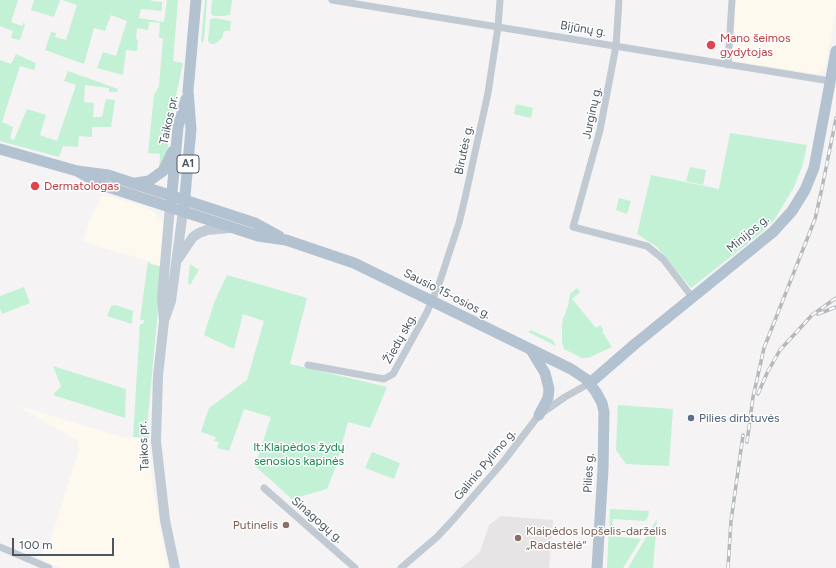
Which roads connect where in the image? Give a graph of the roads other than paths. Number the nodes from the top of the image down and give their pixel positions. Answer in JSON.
{"nodes":[{"id":1,"x":196,"y":0,"type":"edge"},
{"id":2,"x":332,"y":0,"type":"edge"},
{"id":3,"x":500,"y":0,"type":"edge"},
{"id":4,"x":619,"y":0,"type":"edge"},
{"id":5,"x":732,"y":0,"type":"edge"},
{"id":6,"x":498,"y":26,"type":"junction"},
{"id":7,"x":616,"y":46,"type":"junction"},
{"id":8,"x":836,"y":51,"type":"edge"},
{"id":9,"x":728,"y":65,"type":"junction"},
{"id":10,"x":830,"y":81,"type":"junction"},
{"id":11,"x":188,"y":91,"type":"junction"},
{"id":12,"x":177,"y":144,"type":"junction"},
{"id":13,"x":0,"y":149,"type":"edge"},
{"id":14,"x":77,"y":171,"type":"junction"},
{"id":15,"x":131,"y":183,"type":"junction"},
{"id":16,"x":172,"y":196,"type":"junction"},
{"id":17,"x":184,"y":200,"type":"junction"},
{"id":18,"x":170,"y":207,"type":"junction"},
{"id":19,"x":183,"y":212,"type":"junction"},
{"id":20,"x":234,"y":228,"type":"junction"},
{"id":21,"x":286,"y":240,"type":"junction"},
{"id":22,"x":177,"y":261,"type":"junction"},
{"id":23,"x":692,"y":297,"type":"junction"},
{"id":24,"x":432,"y":301,"type":"junction"},
{"id":25,"x":164,"y":322,"type":"junction"},
{"id":26,"x":530,"y":350,"type":"junction"},
{"id":27,"x":308,"y":365,"type":"dead end"},
{"id":28,"x":590,"y":383,"type":"junction"},
{"id":29,"x":540,"y":415,"type":"junction"},
{"id":30,"x":264,"y":488,"type":"dead end"},
{"id":31,"x":0,"y":547,"type":"edge"},
{"id":32,"x":49,"y":568,"type":"edge"},
{"id":33,"x":175,"y":568,"type":"edge"},
{"id":34,"x":355,"y":568,"type":"edge"},
{"id":35,"x":401,"y":568,"type":"edge"},
{"id":36,"x":597,"y":568,"type":"edge"}],
"edges":[{"from":1,"to":11,"type":"main road","name":"Taikos pr.","number":"A1"},
{"from":2,"to":6,"type":"street","name":"Bijūnų g."},
{"from":3,"to":6,"type":"street","name":"Birutės g."},
{"from":4,"to":7,"type":"street","name":"Jurginų g."},
{"from":5,"to":9,"type":"street"},
{"from":6,"to":7,"type":"street","name":"Bijūnų g."},
{"from":6,"to":24,"type":"street","name":"Birutės g."},
{"from":7,"to":9,"type":"street","name":"Bijūnų g."},
{"from":7,"to":23,"type":"street","name":"Jurginų g."},
{"from":8,"to":10,"type":"main road","name":"Minijos g."},
{"from":9,"to":10,"type":"street","name":"Bijūnų g."},
{"from":10,"to":23,"type":"main road","name":"Minijos g."},
{"from":11,"to":12,"type":"main road","name":"Taikos pr.","number":"A1"},
{"from":11,"to":17,"type":"main road","name":"Taikos pr.","number":"A1"},
{"from":12,"to":15,"type":"main road"},
{"from":12,"to":16,"type":"main road","name":"Taikos pr.","number":"A1"},
{"from":13,"to":14,"type":"main road","name":"Sausio 15-osios g."},
{"from":14,"to":15,"type":"main road","name":"Sausio 15-osios g."},
{"from":14,"to":18,"type":"main road","name":"Sausio 15-osios g."},
{"from":15,"to":16,"type":"main road","name":"Sausio 15-osios g."},
{"from":16,"to":17,"type":"main road","name":"Sausio 15-osios g."},
{"from":16,"to":18,"type":"main road","name":"Taikos pr.","number":"A1"},
{"from":17,"to":19,"type":"main road","name":"Taikos pr.","number":"A1"},
{"from":17,"to":21,"type":"main road","name":"Sausio 15-osios g."},
{"from":18,"to":19,"type":"main road","name":"Sausio 15-osios g."},
{"from":18,"to":25,"type":"street","name":"Taikos pr.","number":"A1"},
{"from":19,"to":20,"type":"main road","name":"Sausio 15-osios g."},
{"from":19,"to":22,"type":"street","name":"Taikos pr.","number":"A1"},
{"from":20,"to":21,"type":"main road","name":"Sausio 15-osios g."},
{"from":20,"to":22,"type":"street"},
{"from":21,"to":24,"type":"main road","name":"Sausio 15-osios g."},
{"from":22,"to":25,"type":"street","name":"Taikos pr.","number":"A1"},
{"from":23,"to":28,"type":"main road","name":"Minijos g."},
{"from":24,"to":26,"type":"main road","name":"Sausio 15-osios g."},
{"from":24,"to":27,"type":"street","name":"Žiedų skg."},
{"from":25,"to":33,"type":"street","name":"Taikos pr.","number":"A1"},
{"from":26,"to":28,"type":"main road","name":"Sausio 15-osios g."},
{"from":26,"to":29,"type":"main road"},
{"from":28,"to":29,"type":"street","name":"Galinio Pylimo g."},
{"from":28,"to":36,"type":"main road","name":"Pilies g."},
{"from":29,"to":35,"type":"street","name":"Galinio Pylimo g."},
{"from":30,"to":34,"type":"street","name":"Sinagogų g."},
{"from":31,"to":32,"type":"street"}]}
